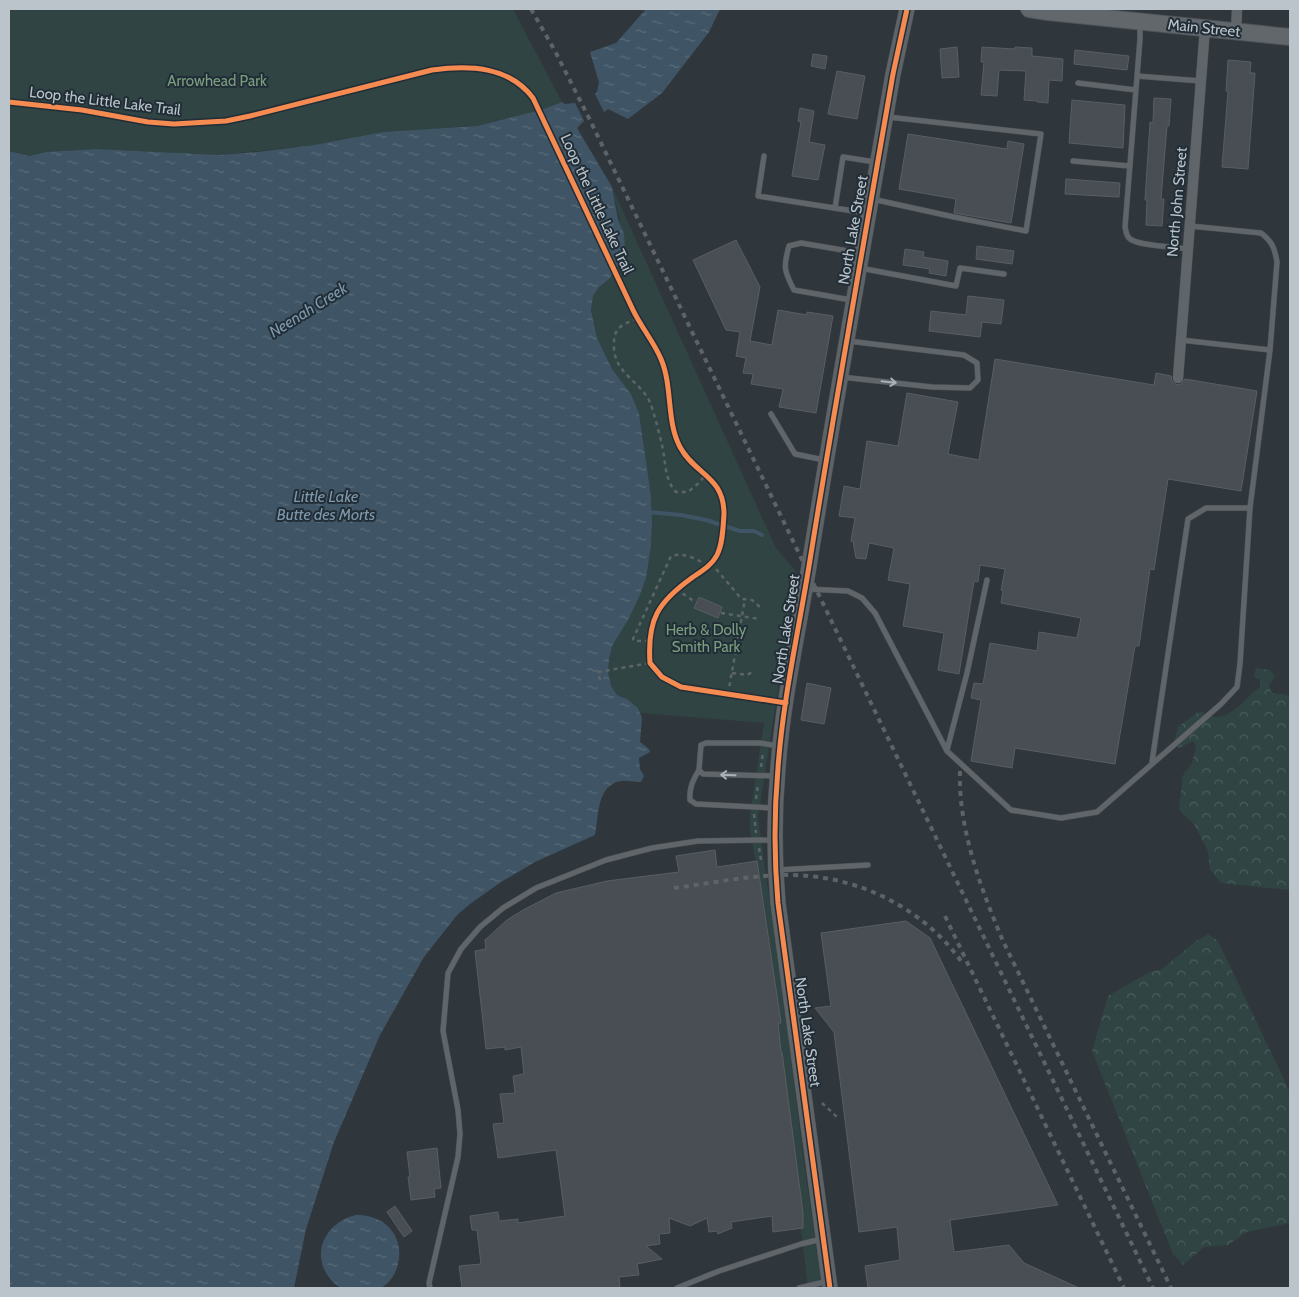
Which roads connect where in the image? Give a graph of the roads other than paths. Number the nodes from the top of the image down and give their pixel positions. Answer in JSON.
{"nodes":[{"id":1,"x":906,"y":9,"type":"edge"},
{"id":2,"x":1029,"y":9,"type":"edge"},
{"id":3,"x":1237,"y":9,"type":"edge"},
{"id":4,"x":1140,"y":21,"type":"junction"},
{"id":5,"x":1205,"y":28,"type":"junction"},
{"id":6,"x":1236,"y":31,"type":"junction"},
{"id":7,"x":1290,"y":37,"type":"edge"},
{"id":8,"x":1137,"y":76,"type":"junction"},
{"id":9,"x":1201,"y":81,"type":"junction"},
{"id":10,"x":1078,"y":83,"type":"dead end"},
{"id":11,"x":1136,"y":90,"type":"junction"},
{"id":12,"x":886,"y":117,"type":"junction"},
{"id":13,"x":764,"y":156,"type":"dead end"},
{"id":14,"x":1073,"y":161,"type":"dead end"},
{"id":15,"x":878,"y":162,"type":"junction"},
{"id":16,"x":1130,"y":166,"type":"junction"},
{"id":17,"x":870,"y":206,"type":"junction"},
{"id":18,"x":835,"y":208,"type":"junction"},
{"id":19,"x":1190,"y":226,"type":"junction"},
{"id":20,"x":1188,"y":249,"type":"junction"},
{"id":21,"x":862,"y":253,"type":"junction"},
{"id":22,"x":859,"y":268,"type":"junction"},
{"id":23,"x":1004,"y":274,"type":"dead end"},
{"id":24,"x":854,"y":300,"type":"junction"},
{"id":25,"x":1181,"y":340,"type":"junction"},
{"id":26,"x":847,"y":341,"type":"junction"},
{"id":27,"x":1270,"y":350,"type":"junction"},
{"id":28,"x":841,"y":377,"type":"junction"},
{"id":29,"x":1178,"y":378,"type":"dead end"},
{"id":30,"x":771,"y":414,"type":"dead end"},
{"id":31,"x":826,"y":460,"type":"junction"},
{"id":32,"x":1250,"y":508,"type":"junction"},
{"id":33,"x":987,"y":580,"type":"dead end"},
{"id":34,"x":805,"y":589,"type":"junction"},
{"id":35,"x":780,"y":746,"type":"junction"},
{"id":36,"x":947,"y":751,"type":"junction"},
{"id":37,"x":1152,"y":762,"type":"junction"},
{"id":38,"x":699,"y":770,"type":"junction"},
{"id":39,"x":777,"y":776,"type":"junction"},
{"id":40,"x":775,"y":808,"type":"junction"},
{"id":41,"x":774,"y":840,"type":"junction"},
{"id":42,"x":868,"y":865,"type":"dead end"},
{"id":43,"x":775,"y":870,"type":"junction"},
{"id":44,"x":823,"y":1239,"type":"junction"},
{"id":45,"x":830,"y":1285,"type":"edge"},
{"id":46,"x":430,"y":1288,"type":"edge"},
{"id":47,"x":677,"y":1288,"type":"edge"},
{"id":48,"x":800,"y":1288,"type":"edge"}],
"edges":[{"from":1,"to":12,"type":"main road","name":"North Lake Street"},
{"from":2,"to":4,"type":"main road","name":"Main Street"},
{"from":3,"to":6,"type":"street"},
{"from":4,"to":5,"type":"main road","name":"Main Street"},
{"from":4,"to":8,"type":"lane"},
{"from":5,"to":6,"type":"main road","name":"Main Street"},
{"from":5,"to":9,"type":"street","name":"North John Street"},
{"from":6,"to":7,"type":"main road","name":"Main Street"},
{"from":8,"to":9,"type":"lane"},
{"from":8,"to":11,"type":"lane"},
{"from":9,"to":19,"type":"street","name":"North John Street"},
{"from":10,"to":11,"type":"lane"},
{"from":11,"to":16,"type":"lane"},
{"from":12,"to":15,"type":"main road","name":"North Lake Street"},
{"from":12,"to":17,"type":"lane"},
{"from":13,"to":18,"type":"lane"},
{"from":14,"to":16,"type":"lane"},
{"from":15,"to":17,"type":"main road","name":"North Lake Street"},
{"from":15,"to":18,"type":"lane"},
{"from":16,"to":20,"type":"lane"},
{"from":17,"to":18,"type":"lane"},
{"from":17,"to":21,"type":"main road","name":"North Lake Street"},
{"from":19,"to":20,"type":"street","name":"North John Street"},
{"from":19,"to":27,"type":"lane"},
{"from":20,"to":25,"type":"street","name":"North John Street"},
{"from":21,"to":22,"type":"main road","name":"North Lake Street"},
{"from":21,"to":24,"type":"lane"},
{"from":22,"to":23,"type":"lane"},
{"from":22,"to":24,"type":"main road","name":"North Lake Street"},
{"from":24,"to":26,"type":"main road","name":"North Lake Street"},
{"from":25,"to":27,"type":"lane"},
{"from":25,"to":29,"type":"street","name":"North John Street"},
{"from":26,"to":28,"type":"main road","name":"North Lake Street"},
{"from":28,"to":26,"type":"lane","one_way":true},
{"from":27,"to":32,"type":"lane"},
{"from":28,"to":31,"type":"main road","name":"North Lake Street"},
{"from":30,"to":31,"type":"lane"},
{"from":31,"to":34,"type":"main road","name":"North Lake Street"},
{"from":32,"to":37,"type":"lane"},
{"from":32,"to":37,"type":"lane"},
{"from":33,"to":36,"type":"lane"},
{"from":34,"to":35,"type":"main road","name":"North Lake Street"},
{"from":34,"to":36,"type":"lane"},
{"from":35,"to":38,"type":"lane"},
{"from":35,"to":39,"type":"main road","name":"North Lake Street"},
{"from":36,"to":37,"type":"lane"},
{"from":39,"to":38,"type":"lane","one_way":true},
{"from":38,"to":40,"type":"lane"},
{"from":39,"to":40,"type":"main road","name":"North Lake Street"},
{"from":40,"to":41,"type":"main road","name":"North Lake Street"},
{"from":41,"to":43,"type":"main road","name":"North Lake Street"},
{"from":41,"to":46,"type":"lane"},
{"from":42,"to":43,"type":"lane"},
{"from":43,"to":44,"type":"main road","name":"North Lake Street"},
{"from":44,"to":45,"type":"main road","name":"North Lake Street"},
{"from":44,"to":47,"type":"lane"},
{"from":45,"to":48,"type":"lane"}]}
